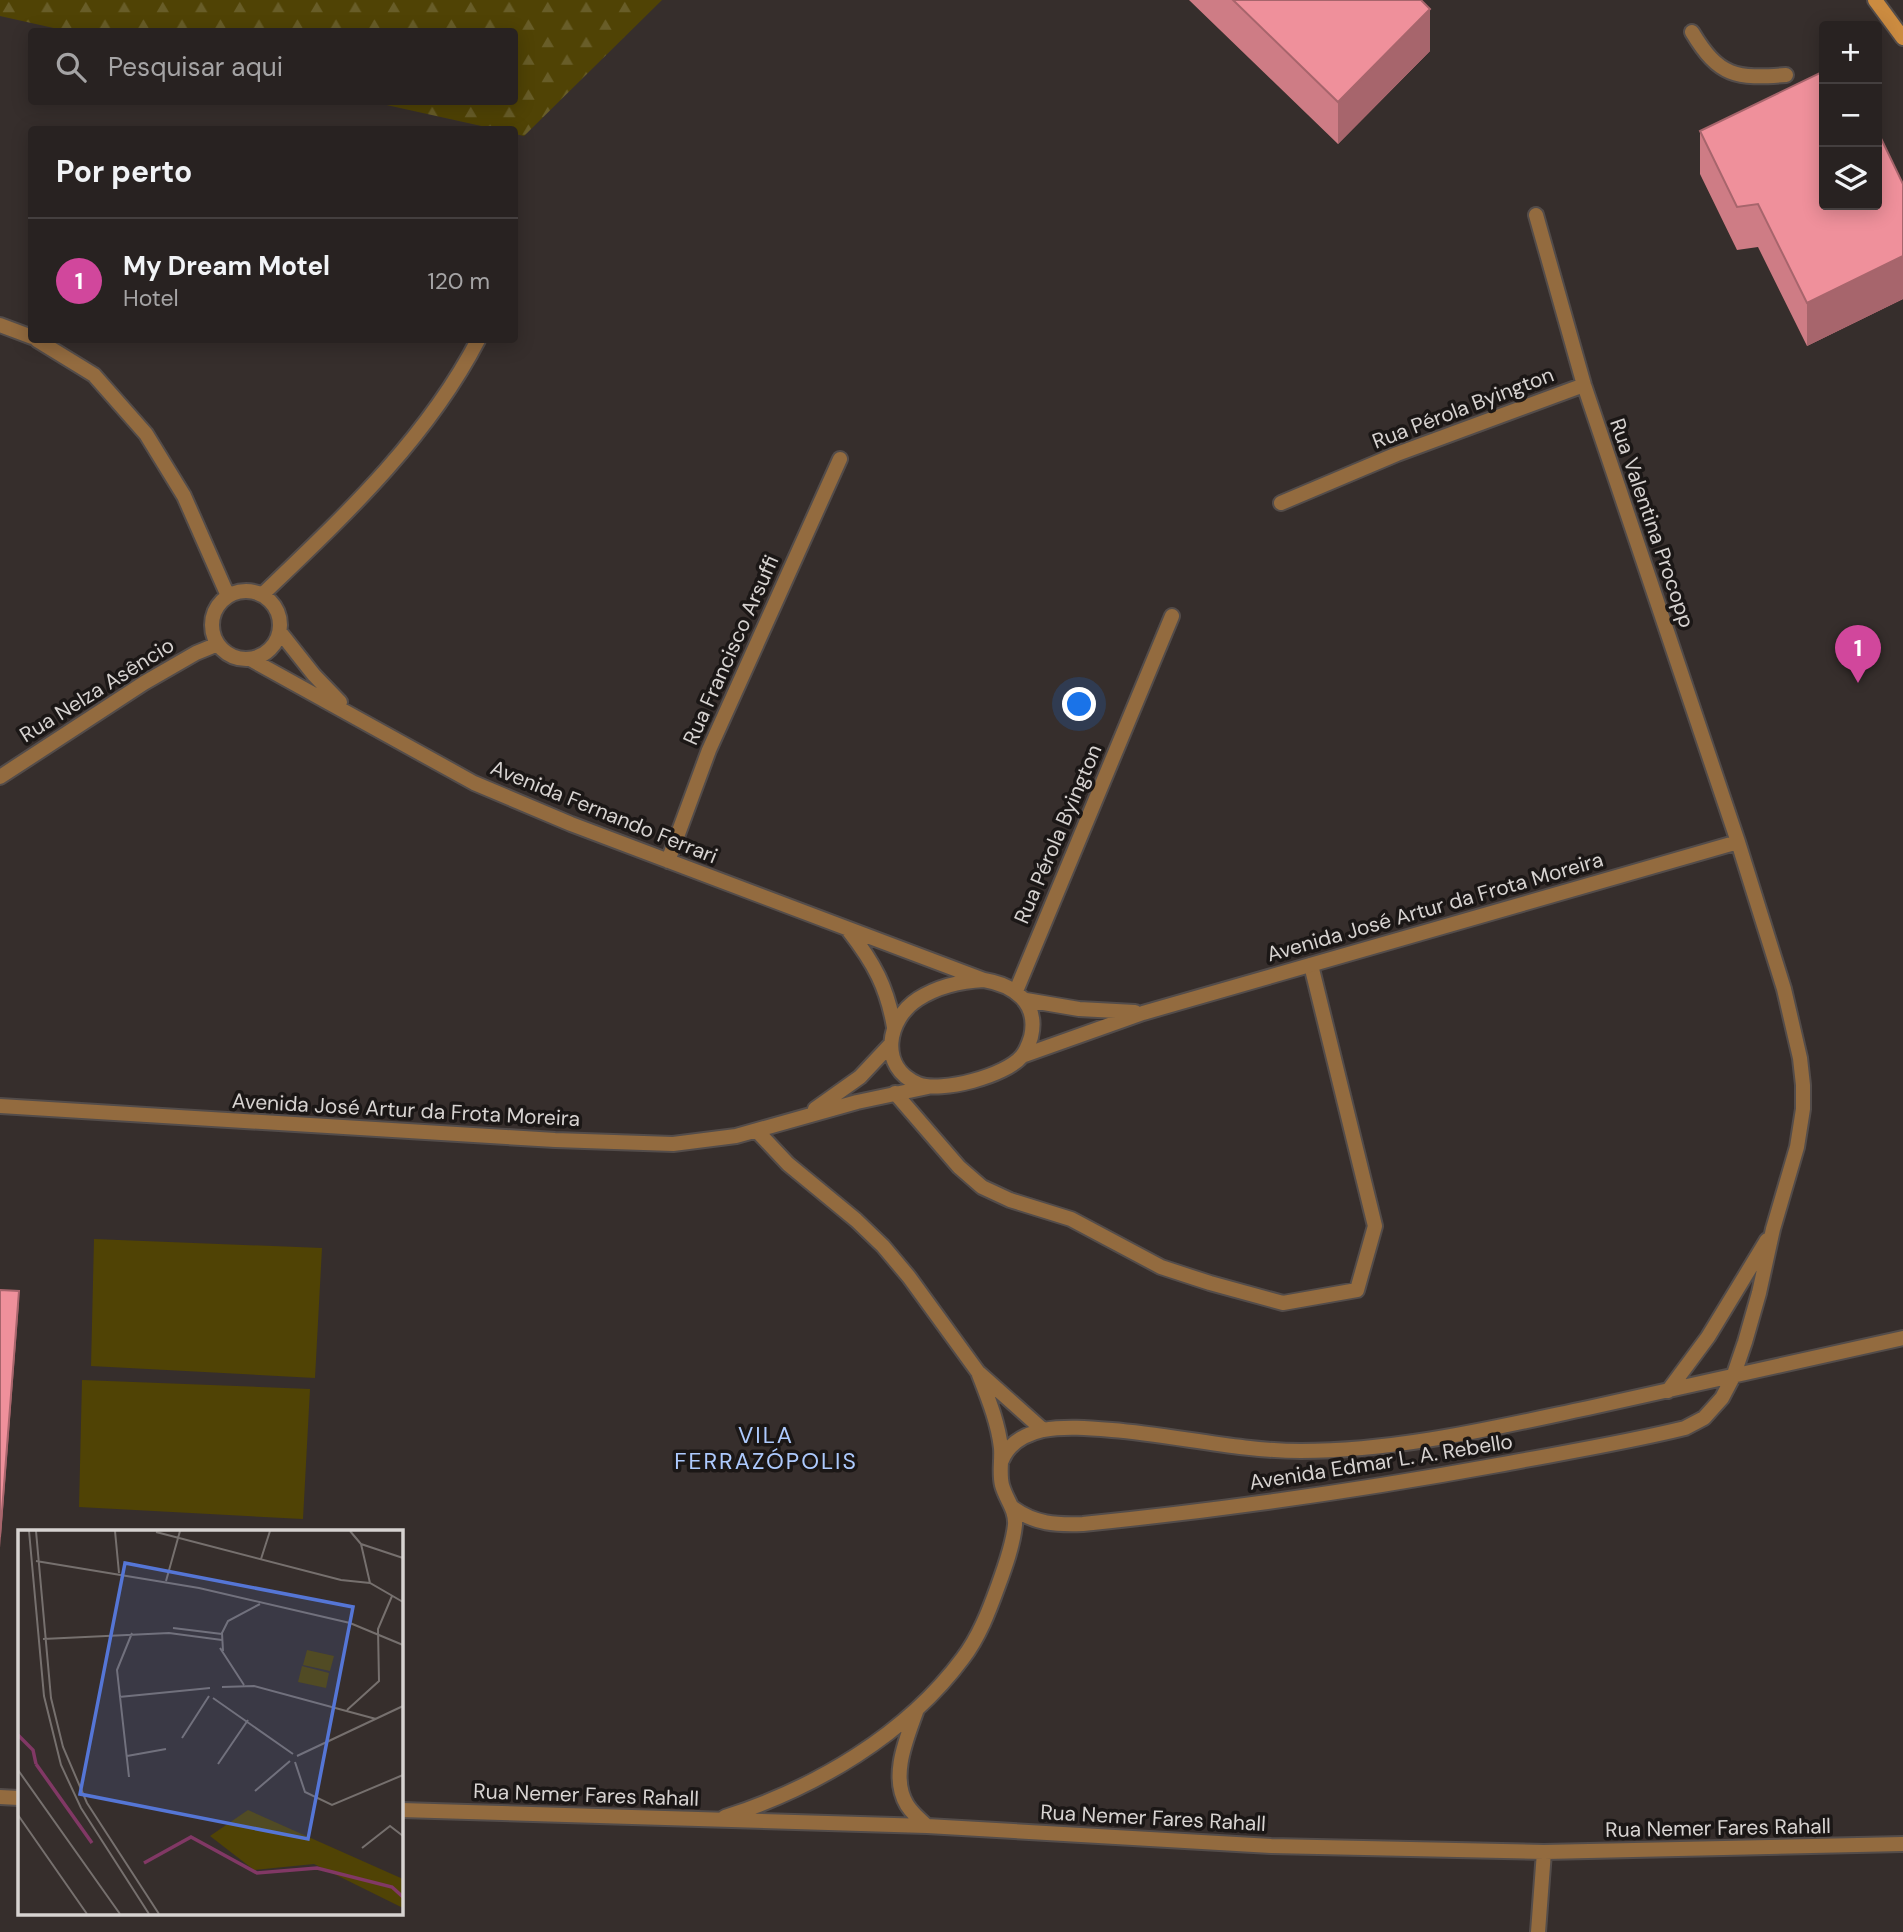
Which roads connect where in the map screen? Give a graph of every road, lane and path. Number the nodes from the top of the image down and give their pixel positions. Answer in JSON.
{"nodes":[{"id":1,"x":1875,"y":0,"type":"edge"},
{"id":2,"x":1692,"y":32,"type":"dead end"},
{"id":3,"x":1903,"y":38,"type":"edge"},
{"id":4,"x":1786,"y":75,"type":"dead end"},
{"id":5,"x":1536,"y":215,"type":"dead end"},
{"id":6,"x":0,"y":325,"type":"edge"},
{"id":7,"x":28,"y":336,"type":"edge"},
{"id":8,"x":42,"y":343,"type":"edge"},
{"id":9,"x":476,"y":343,"type":"edge"},
{"id":10,"x":1584,"y":385,"type":"junction"},
{"id":11,"x":839,"y":459,"type":"dead end"},
{"id":12,"x":1281,"y":503,"type":"dead end"},
{"id":13,"x":262,"y":594,"type":"junction"},
{"id":14,"x":228,"y":596,"type":"junction"},
{"id":15,"x":1172,"y":616,"type":"dead end"},
{"id":16,"x":281,"y":632,"type":"junction"},
{"id":17,"x":218,"y":644,"type":"junction"},
{"id":18,"x":250,"y":659,"type":"junction"},
{"id":19,"x":354,"y":715,"type":"junction"},
{"id":20,"x":0,"y":777,"type":"edge"},
{"id":21,"x":1738,"y":842,"type":"junction"},
{"id":22,"x":668,"y":861,"type":"junction"},
{"id":23,"x":849,"y":930,"type":"junction"},
{"id":24,"x":1311,"y":965,"type":"junction"},
{"id":25,"x":984,"y":980,"type":"junction"},
{"id":26,"x":1021,"y":996,"type":"junction"},
{"id":27,"x":1143,"y":1013,"type":"junction"},
{"id":28,"x":894,"y":1027,"type":"junction"},
{"id":29,"x":890,"y":1045,"type":"junction"},
{"id":30,"x":1022,"y":1056,"type":"junction"},
{"id":31,"x":928,"y":1087,"type":"junction"},
{"id":32,"x":895,"y":1094,"type":"junction"},
{"id":33,"x":0,"y":1106,"type":"edge"},
{"id":34,"x":805,"y":1116,"type":"junction"},
{"id":35,"x":757,"y":1131,"type":"junction"},
{"id":36,"x":1773,"y":1230,"type":"junction"},
{"id":37,"x":1903,"y":1338,"type":"edge"},
{"id":38,"x":978,"y":1373,"type":"junction"},
{"id":39,"x":1733,"y":1377,"type":"junction"},
{"id":40,"x":1668,"y":1391,"type":"junction"},
{"id":41,"x":1043,"y":1430,"type":"junction"},
{"id":42,"x":1002,"y":1460,"type":"junction"},
{"id":43,"x":1013,"y":1508,"type":"junction"},
{"id":44,"x":916,"y":1710,"type":"junction"},
{"id":45,"x":0,"y":1797,"type":"edge"},
{"id":46,"x":18,"y":1798,"type":"edge"},
{"id":47,"x":402,"y":1811,"type":"edge"},
{"id":48,"x":715,"y":1820,"type":"junction"},
{"id":49,"x":927,"y":1826,"type":"junction"},
{"id":50,"x":1903,"y":1844,"type":"edge"},
{"id":51,"x":1544,"y":1852,"type":"junction"},
{"id":52,"x":1538,"y":1932,"type":"edge"}],
"edges":[{"from":1,"to":3,"type":"street"},
{"from":2,"to":4,"type":"street"},
{"from":5,"to":10,"type":"street","name":"Rua Valentina Procopp"},
{"from":6,"to":7,"type":"street"},
{"from":8,"to":14,"type":"street"},
{"from":9,"to":13,"type":"street"},
{"from":10,"to":12,"type":"street","name":"Rua Pérola Byington"},
{"from":10,"to":21,"type":"street","name":"Rua Valentina Procopp"},
{"from":11,"to":22,"type":"street","name":"Rua Francisco Arsuffi"},
{"from":13,"to":14,"type":"street"},
{"from":13,"to":16,"type":"street"},
{"from":14,"to":17,"type":"street"},
{"from":15,"to":26,"type":"street","name":"Rua Pérola Byington"},
{"from":16,"to":18,"type":"street"},
{"from":16,"to":19,"type":"street"},
{"from":17,"to":18,"type":"street"},
{"from":17,"to":20,"type":"street","name":"Rua Nelza Asêncio"},
{"from":18,"to":19,"type":"street"},
{"from":19,"to":22,"type":"street","name":"Avenida Fernando Ferrari"},
{"from":21,"to":24,"type":"street","name":"Avenida José Artur da Frota Moreira"},
{"from":21,"to":36,"type":"street","name":"Rua Valentina Procopp"},
{"from":22,"to":23,"type":"street","name":"Avenida Fernando Ferrari"},
{"from":23,"to":25,"type":"street","name":"Avenida Fernando Ferrari"},
{"from":23,"to":28,"type":"street"},
{"from":24,"to":27,"type":"street","name":"Avenida José Artur da Frota Moreira"},
{"from":24,"to":32,"type":"street"},
{"from":25,"to":26,"type":"street"},
{"from":25,"to":28,"type":"street"},
{"from":26,"to":27,"type":"street","name":"Avenida José Artur da Frota Moreira"},
{"from":26,"to":30,"type":"street"},
{"from":27,"to":30,"type":"street","name":"Avenida José Artur da Frota Moreira"},
{"from":28,"to":29,"type":"street"},
{"from":29,"to":31,"type":"street"},
{"from":29,"to":34,"type":"street","name":"Avenida José Artur da Frota Moreira"},
{"from":30,"to":31,"type":"street"},
{"from":31,"to":32,"type":"street","name":"Avenida José Artur da Frota Moreira"},
{"from":32,"to":34,"type":"street","name":"Avenida José Artur da Frota Moreira"},
{"from":33,"to":35,"type":"street","name":"Avenida José Artur da Frota Moreira"},
{"from":34,"to":35,"type":"street","name":"Avenida José Artur da Frota Moreira"},
{"from":35,"to":38,"type":"street"},
{"from":36,"to":39,"type":"street"},
{"from":36,"to":40,"type":"street"},
{"from":37,"to":39,"type":"street","name":"Avenida Edmar L. A. Rebello"},
{"from":38,"to":41,"type":"street"},
{"from":38,"to":42,"type":"street"},
{"from":39,"to":40,"type":"street","name":"Avenida Edmar L. A. Rebello"},
{"from":39,"to":43,"type":"street","name":"Avenida Edmar L. A. Rebello"},
{"from":40,"to":41,"type":"street","name":"Avenida Edmar L. A. Rebello"},
{"from":41,"to":42,"type":"street","name":"Avenida Edmar L. A. Rebello"},
{"from":42,"to":43,"type":"street"},
{"from":43,"to":44,"type":"street"},
{"from":44,"to":48,"type":"street"},
{"from":44,"to":49,"type":"street"},
{"from":45,"to":46,"type":"street"},
{"from":47,"to":48,"type":"street","name":"Rua Nemer Fares Rahall"},
{"from":48,"to":49,"type":"street","name":"Rua Nemer Fares Rahall"},
{"from":49,"to":51,"type":"street","name":"Rua Nemer Fares Rahall"},
{"from":50,"to":51,"type":"street","name":"Rua Nemer Fares Rahall"},
{"from":51,"to":52,"type":"street"}]}
